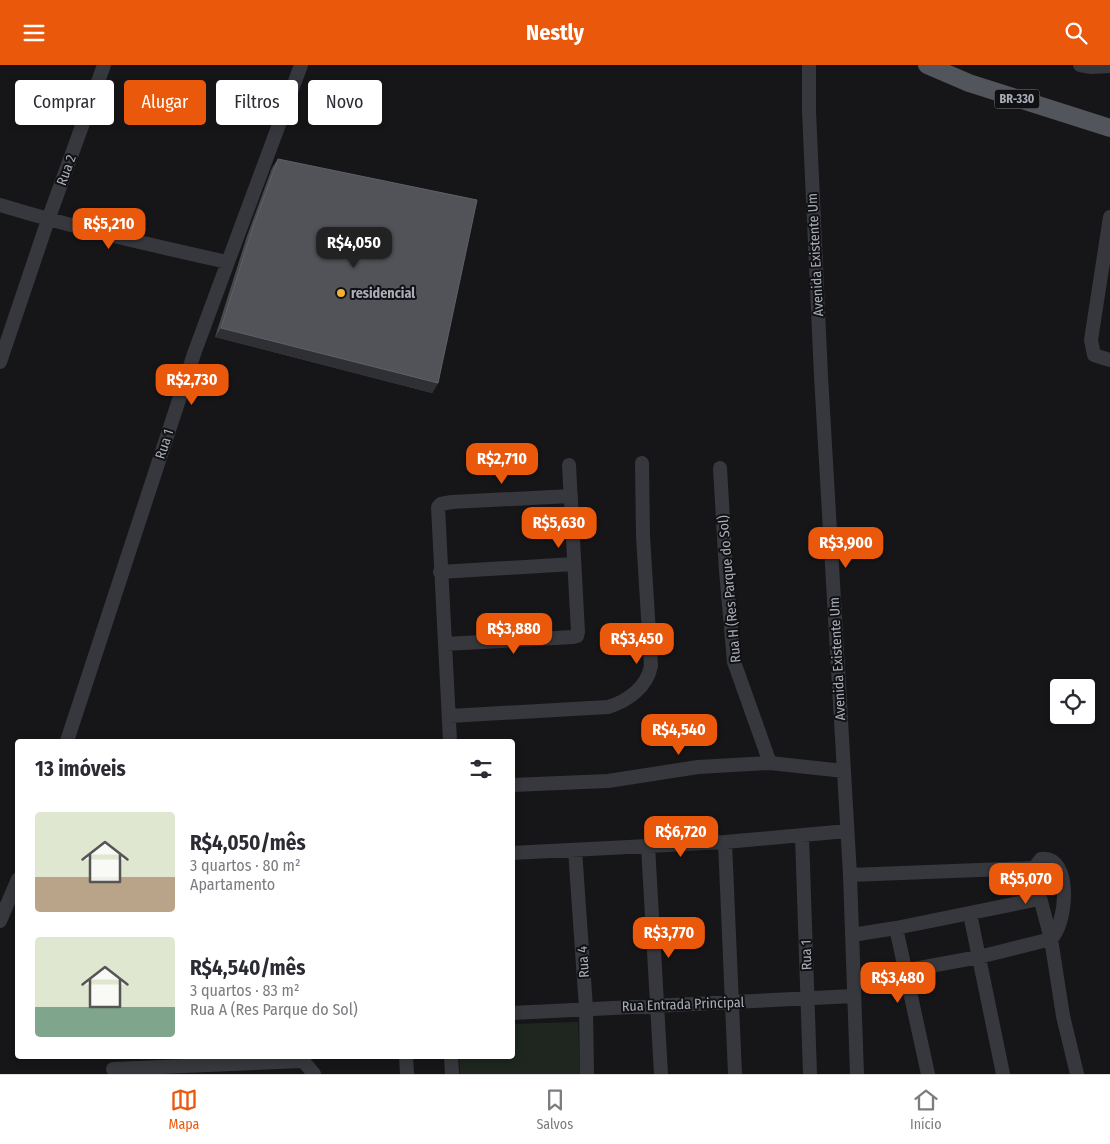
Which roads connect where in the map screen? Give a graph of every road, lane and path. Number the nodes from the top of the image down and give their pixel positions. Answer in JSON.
{"nodes":[{"id":1,"x":104,"y":65,"type":"edge"},
{"id":2,"x":301,"y":65,"type":"edge"},
{"id":3,"x":809,"y":65,"type":"edge"},
{"id":4,"x":927,"y":65,"type":"edge"},
{"id":5,"x":1080,"y":65,"type":"edge"},
{"id":6,"x":1110,"y":66,"type":"edge"},
{"id":7,"x":1110,"y":128,"type":"edge"},
{"id":8,"x":0,"y":205,"type":"edge"},
{"id":9,"x":1110,"y":217,"type":"edge"},
{"id":10,"x":48,"y":220,"type":"junction"},
{"id":11,"x":227,"y":262,"type":"junction"},
{"id":12,"x":1110,"y":361,"type":"edge"},
{"id":13,"x":0,"y":362,"type":"edge"},
{"id":14,"x":642,"y":463,"type":"dead end"},
{"id":15,"x":569,"y":465,"type":"dead end"},
{"id":16,"x":720,"y":468,"type":"dead end"},
{"id":17,"x":571,"y":496,"type":"junction"},
{"id":18,"x":574,"y":564,"type":"junction"},
{"id":19,"x":440,"y":572,"type":"junction"},
{"id":20,"x":445,"y":644,"type":"junction"},
{"id":21,"x":449,"y":716,"type":"junction"},
{"id":22,"x":68,"y":739,"type":"edge"},
{"id":23,"x":450,"y":739,"type":"edge"},
{"id":24,"x":770,"y":763,"type":"junction"},
{"id":25,"x":844,"y":771,"type":"junction"},
{"id":26,"x":515,"y":785,"type":"edge"},
{"id":27,"x":847,"y":831,"type":"junction"},
{"id":28,"x":802,"y":835,"type":"junction"},
{"id":29,"x":725,"y":842,"type":"junction"},
{"id":30,"x":648,"y":846,"type":"junction"},
{"id":31,"x":575,"y":850,"type":"junction"},
{"id":32,"x":515,"y":853,"type":"edge"},
{"id":33,"x":1034,"y":867,"type":"junction"},
{"id":34,"x":850,"y":875,"type":"junction"},
{"id":35,"x":15,"y":886,"type":"edge"},
{"id":36,"x":1039,"y":899,"type":"junction"},
{"id":37,"x":970,"y":914,"type":"junction"},
{"id":38,"x":0,"y":921,"type":"edge"},
{"id":39,"x":896,"y":928,"type":"junction"},
{"id":40,"x":852,"y":935,"type":"junction"},
{"id":41,"x":1051,"y":939,"type":"junction"},
{"id":42,"x":978,"y":957,"type":"junction"},
{"id":43,"x":905,"y":972,"type":"junction"},
{"id":44,"x":854,"y":980,"type":"junction"},
{"id":45,"x":854,"y":996,"type":"junction"},
{"id":46,"x":807,"y":999,"type":"junction"},
{"id":47,"x":732,"y":1002,"type":"junction"},
{"id":48,"x":657,"y":1005,"type":"junction"},
{"id":49,"x":586,"y":1008,"type":"junction"},
{"id":50,"x":515,"y":1013,"type":"edge"},
{"id":51,"x":301,"y":1059,"type":"edge"},
{"id":52,"x":406,"y":1059,"type":"edge"},
{"id":53,"x":451,"y":1059,"type":"edge"},
{"id":54,"x":113,"y":1069,"type":"dead end"},
{"id":55,"x":314,"y":1074,"type":"edge"},
{"id":56,"x":407,"y":1074,"type":"edge"},
{"id":57,"x":452,"y":1074,"type":"edge"},
{"id":58,"x":587,"y":1074,"type":"edge"},
{"id":59,"x":661,"y":1074,"type":"edge"},
{"id":60,"x":735,"y":1074,"type":"edge"},
{"id":61,"x":810,"y":1074,"type":"edge"},
{"id":62,"x":857,"y":1074,"type":"edge"},
{"id":63,"x":928,"y":1074,"type":"edge"},
{"id":64,"x":1003,"y":1074,"type":"edge"},
{"id":65,"x":1077,"y":1074,"type":"edge"}],
"edges":[{"from":1,"to":10,"type":"street","name":"Rua 2"},
{"from":2,"to":11,"type":"street","name":"Rua 1"},
{"from":3,"to":25,"type":"street","name":"Avenida Existente Um"},
{"from":4,"to":7,"type":"main road","number":"BR-330"},
{"from":5,"to":6,"type":"street"},
{"from":8,"to":10,"type":"street"},
{"from":9,"to":12,"type":"street"},
{"from":10,"to":11,"type":"street"},
{"from":10,"to":13,"type":"street","name":"Rua 2"},
{"from":11,"to":22,"type":"street","name":"Rua 1"},
{"from":14,"to":21,"type":"street"},
{"from":15,"to":17,"type":"street"},
{"from":16,"to":24,"type":"street","name":"Rua H (Res Parque do Sol)"},
{"from":17,"to":18,"type":"street"},
{"from":17,"to":19,"type":"street"},
{"from":18,"to":19,"type":"street"},
{"from":18,"to":20,"type":"street"},
{"from":19,"to":20,"type":"street"},
{"from":20,"to":21,"type":"street"},
{"from":21,"to":23,"type":"street"},
{"from":24,"to":25,"type":"street"},
{"from":24,"to":26,"type":"street"},
{"from":25,"to":27,"type":"street","name":"Avenida Existente Um"},
{"from":27,"to":28,"type":"street"},
{"from":27,"to":34,"type":"street","name":"Avenida Existente Um"},
{"from":28,"to":29,"type":"street"},
{"from":28,"to":46,"type":"street","name":"Rua 1"},
{"from":29,"to":30,"type":"street"},
{"from":29,"to":47,"type":"street"},
{"from":30,"to":31,"type":"street"},
{"from":30,"to":48,"type":"street"},
{"from":31,"to":32,"type":"street"},
{"from":31,"to":49,"type":"street","name":"Rua 4"},
{"from":33,"to":34,"type":"street"},
{"from":33,"to":36,"type":"street"},
{"from":33,"to":41,"type":"street"},
{"from":34,"to":40,"type":"street","name":"Avenida Existente Um"},
{"from":35,"to":38,"type":"street"},
{"from":36,"to":37,"type":"street"},
{"from":36,"to":41,"type":"street"},
{"from":37,"to":39,"type":"street"},
{"from":37,"to":42,"type":"street"},
{"from":39,"to":40,"type":"street"},
{"from":39,"to":43,"type":"street"},
{"from":40,"to":44,"type":"street","name":"Avenida Existente Um"},
{"from":41,"to":42,"type":"street"},
{"from":41,"to":65,"type":"street"},
{"from":42,"to":43,"type":"street"},
{"from":42,"to":64,"type":"street"},
{"from":43,"to":44,"type":"street"},
{"from":43,"to":63,"type":"street"},
{"from":44,"to":45,"type":"street","name":"Avenida Existente Um"},
{"from":45,"to":46,"type":"street","name":"Rua Entrada Principal"},
{"from":45,"to":62,"type":"street","name":"Avenida Existente Um"},
{"from":46,"to":47,"type":"street","name":"Rua Entrada Principal"},
{"from":46,"to":61,"type":"street","name":"Rua 1"},
{"from":47,"to":48,"type":"street","name":"Rua Entrada Principal"},
{"from":47,"to":60,"type":"street"},
{"from":48,"to":49,"type":"street","name":"Rua Entrada Principal"},
{"from":48,"to":59,"type":"street"},
{"from":49,"to":50,"type":"street","name":"Rua Entrada Principal"},
{"from":49,"to":58,"type":"street","name":"Rua 4"},
{"from":51,"to":54,"type":"street"},
{"from":51,"to":55,"type":"street"},
{"from":52,"to":56,"type":"street"},
{"from":53,"to":57,"type":"street"}]}
